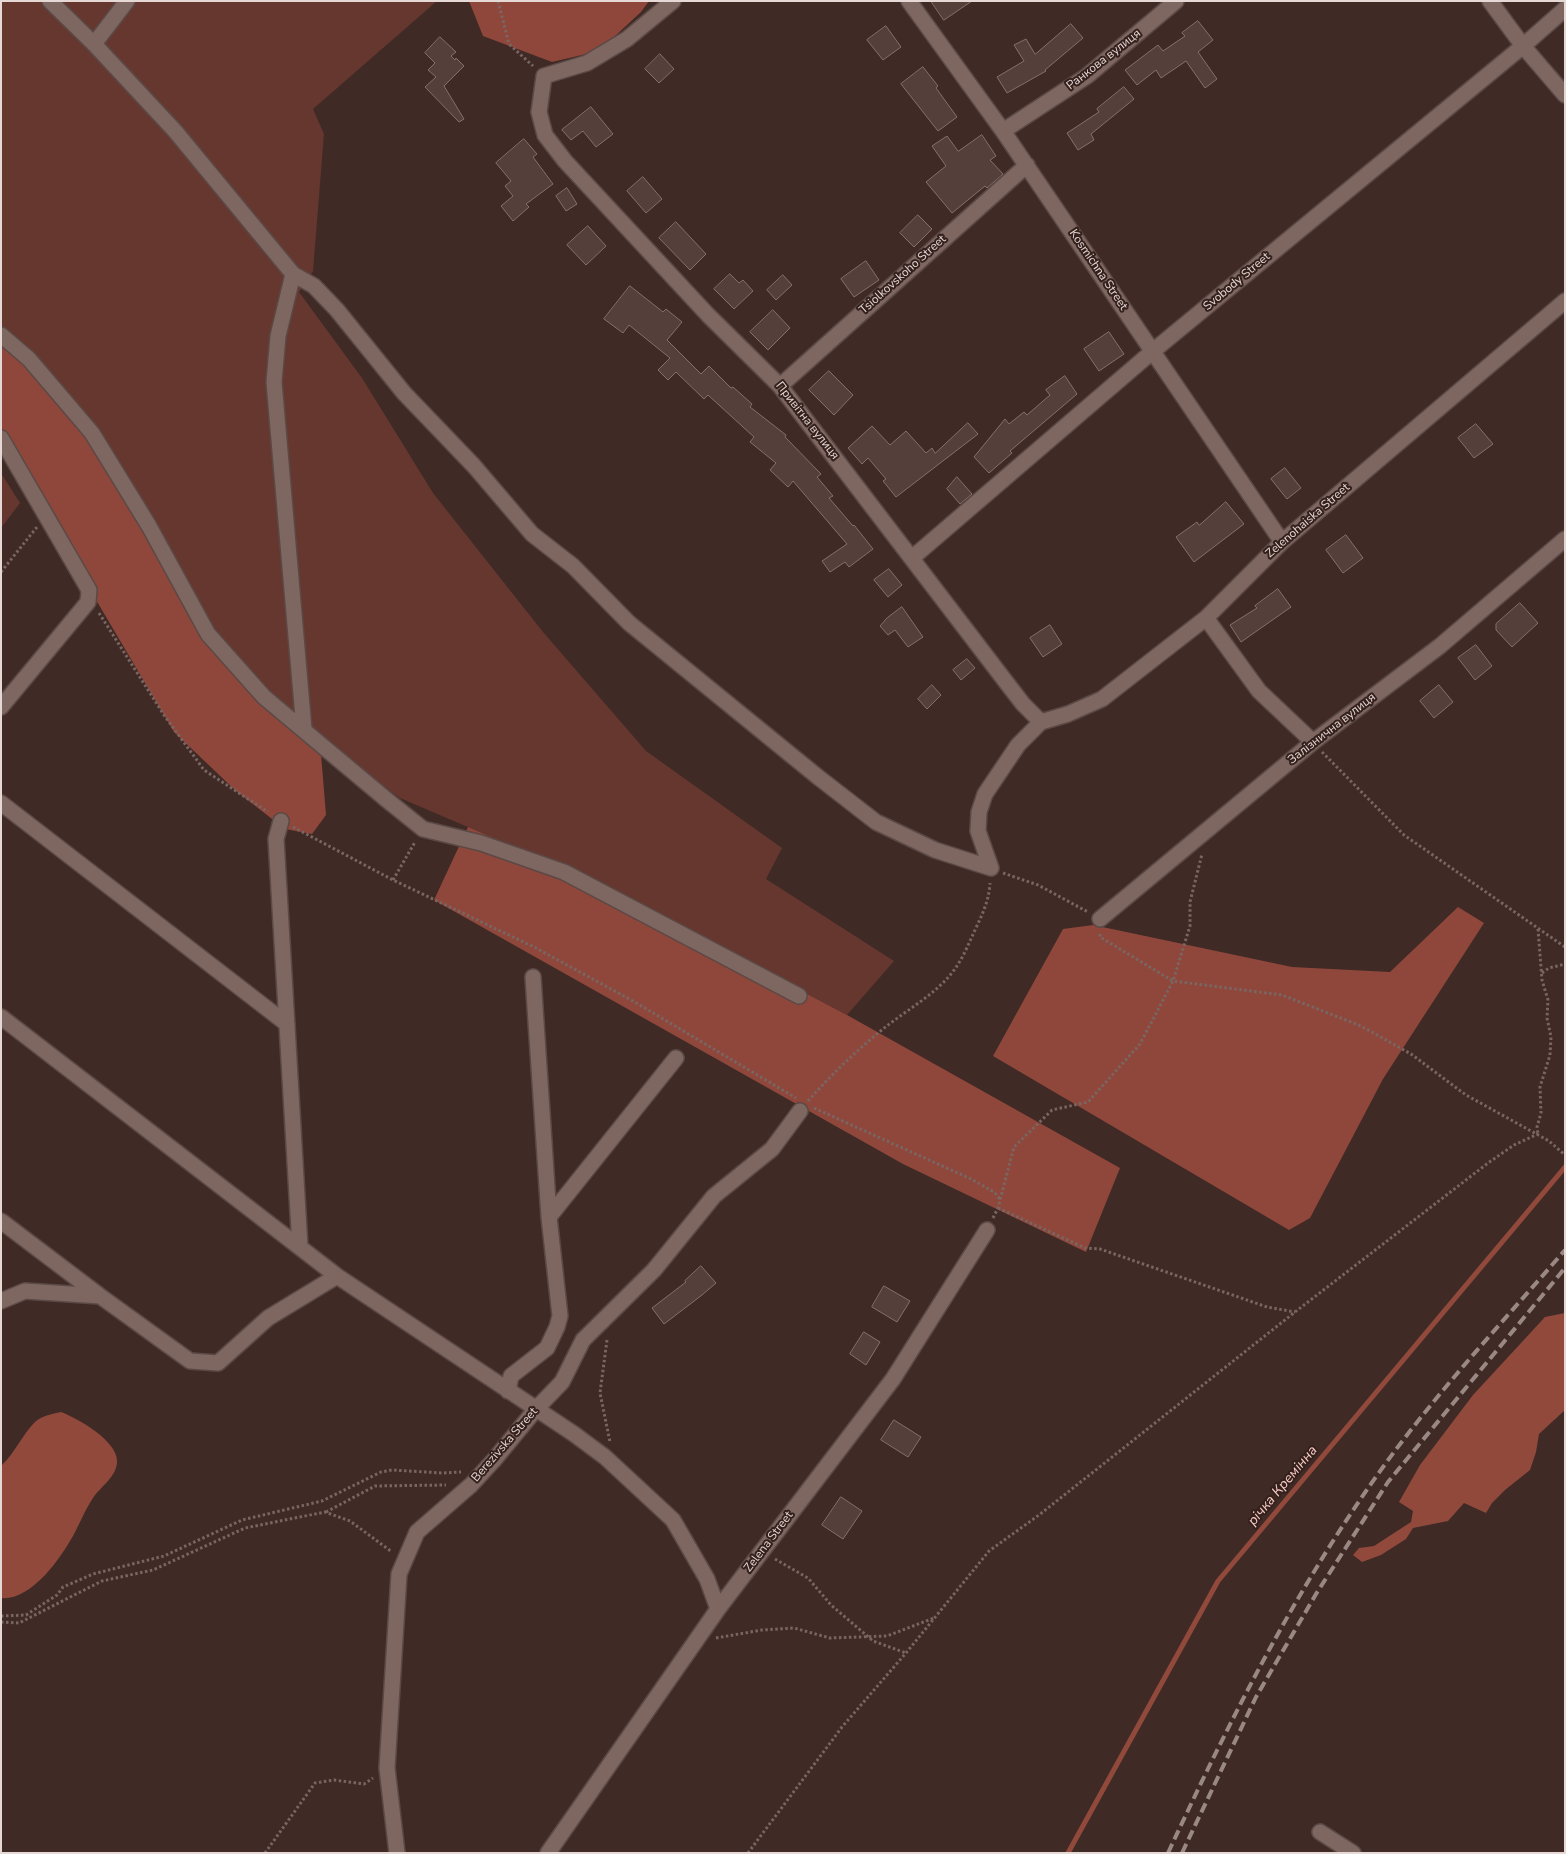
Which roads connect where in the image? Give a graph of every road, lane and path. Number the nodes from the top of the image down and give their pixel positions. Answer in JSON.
{"nodes":[{"id":1,"x":50,"y":1,"type":"edge"},
{"id":2,"x":126,"y":1,"type":"edge"},
{"id":3,"x":498,"y":1,"type":"edge"},
{"id":4,"x":673,"y":1,"type":"edge"},
{"id":5,"x":909,"y":1,"type":"edge"},
{"id":6,"x":1176,"y":1,"type":"edge"},
{"id":7,"x":1490,"y":1,"type":"edge"},
{"id":8,"x":1565,"y":9,"type":"edge"},
{"id":9,"x":94,"y":44,"type":"junction"},
{"id":10,"x":1523,"y":46,"type":"junction"},
{"id":11,"x":544,"y":76,"type":"junction"},
{"id":12,"x":1565,"y":95,"type":"edge"},
{"id":13,"x":1003,"y":131,"type":"junction"},
{"id":14,"x":1027,"y":165,"type":"junction"},
{"id":15,"x":292,"y":274,"type":"junction"},
{"id":16,"x":1565,"y":301,"type":"edge"},
{"id":17,"x":1,"y":335,"type":"edge"},
{"id":18,"x":1153,"y":351,"type":"junction"},
{"id":19,"x":780,"y":386,"type":"junction"},
{"id":20,"x":1,"y":438,"type":"edge"},
{"id":21,"x":47,"y":515,"type":"junction"},
{"id":22,"x":1565,"y":539,"type":"edge"},
{"id":23,"x":1282,"y":542,"type":"junction"},
{"id":24,"x":912,"y":558,"type":"junction"},
{"id":25,"x":1,"y":572,"type":"edge"},
{"id":26,"x":90,"y":597,"type":"junction"},
{"id":27,"x":1206,"y":618,"type":"junction"},
{"id":28,"x":1,"y":707,"type":"edge"},
{"id":29,"x":1041,"y":722,"type":"junction"},
{"id":30,"x":304,"y":729,"type":"junction"},
{"id":31,"x":1313,"y":742,"type":"junction"},
{"id":32,"x":1,"y":803,"type":"edge"},
{"id":33,"x":281,"y":821,"type":"junction"},
{"id":34,"x":423,"y":829,"type":"junction"},
{"id":35,"x":1210,"y":830,"type":"junction"},
{"id":36,"x":990,"y":868,"type":"junction"},
{"id":37,"x":393,"y":880,"type":"junction"},
{"id":38,"x":1100,"y":919,"type":"junction"},
{"id":39,"x":1538,"y":928,"type":"junction"},
{"id":40,"x":1565,"y":947,"type":"edge"},
{"id":41,"x":1565,"y":964,"type":"edge"},
{"id":42,"x":1542,"y":974,"type":"junction"},
{"id":43,"x":533,"y":977,"type":"dead end"},
{"id":44,"x":1173,"y":981,"type":"junction"},
{"id":45,"x":799,"y":996,"type":"dead end"},
{"id":46,"x":1,"y":1017,"type":"edge"},
{"id":47,"x":287,"y":1024,"type":"junction"},
{"id":48,"x":676,"y":1058,"type":"dead end"},
{"id":49,"x":803,"y":1107,"type":"junction"},
{"id":50,"x":1538,"y":1134,"type":"junction"},
{"id":51,"x":1565,"y":1155,"type":"edge"},
{"id":52,"x":1000,"y":1199,"type":"junction"},
{"id":53,"x":549,"y":1217,"type":"junction"},
{"id":54,"x":1,"y":1221,"type":"edge"},
{"id":55,"x":988,"y":1230,"type":"dead end"},
{"id":56,"x":300,"y":1247,"type":"junction"},
{"id":57,"x":337,"y":1276,"type":"junction"},
{"id":58,"x":100,"y":1296,"type":"junction"},
{"id":59,"x":1,"y":1301,"type":"edge"},
{"id":60,"x":1295,"y":1312,"type":"junction"},
{"id":61,"x":609,"y":1315,"type":"junction"},
{"id":62,"x":508,"y":1391,"type":"junction"},
{"id":63,"x":536,"y":1409,"type":"junction"},
{"id":64,"x":616,"y":1467,"type":"junction"},
{"id":65,"x":467,"y":1478,"type":"junction"},
{"id":66,"x":325,"y":1512,"type":"junction"},
{"id":67,"x":761,"y":1553,"type":"junction"},
{"id":68,"x":399,"y":1574,"type":"junction"},
{"id":69,"x":949,"y":1602,"type":"junction"},
{"id":70,"x":718,"y":1609,"type":"junction"},
{"id":71,"x":1,"y":1616,"type":"edge"},
{"id":72,"x":1,"y":1622,"type":"edge"},
{"id":73,"x":869,"y":1637,"type":"junction"},
{"id":74,"x":694,"y":1644,"type":"junction"},
{"id":75,"x":906,"y":1653,"type":"junction"},
{"id":76,"x":387,"y":1768,"type":"junction"},
{"id":77,"x":1320,"y":1832,"type":"dead end"},
{"id":78,"x":264,"y":1853,"type":"edge"},
{"id":79,"x":397,"y":1853,"type":"edge"},
{"id":80,"x":548,"y":1853,"type":"edge"},
{"id":81,"x":748,"y":1853,"type":"edge"},
{"id":82,"x":1353,"y":1853,"type":"edge"}],
"edges":[{"from":1,"to":9,"type":"street"},
{"from":2,"to":9,"type":"street"},
{"from":3,"to":11,"type":"path"},
{"from":4,"to":11,"type":"street"},
{"from":5,"to":13,"type":"street","name":"Kosmichna Street"},
{"from":6,"to":13,"type":"street","name":"Ранкова вулиця"},
{"from":7,"to":10,"type":"street"},
{"from":8,"to":10,"type":"street","name":"Svobody Street"},
{"from":9,"to":15,"type":"street"},
{"from":10,"to":12,"type":"street"},
{"from":10,"to":18,"type":"street","name":"Svobody Street"},
{"from":11,"to":19,"type":"street","name":"Привітна вулиця"},
{"from":13,"to":14,"type":"street","name":"Kosmichna Street"},
{"from":14,"to":18,"type":"street","name":"Kosmichna Street"},
{"from":14,"to":19,"type":"street","name":"Tsiolkovskoho Street"},
{"from":15,"to":30,"type":"street"},
{"from":15,"to":36,"type":"street"},
{"from":16,"to":23,"type":"street","name":"Zelenohaiska Street"},
{"from":17,"to":30,"type":"street"},
{"from":18,"to":23,"type":"street","name":"Kosmichna Street"},
{"from":18,"to":24,"type":"street","name":"Svobody Street"},
{"from":19,"to":24,"type":"street","name":"Привітна вулиця"},
{"from":20,"to":21,"type":"street"},
{"from":21,"to":25,"type":"path"},
{"from":21,"to":26,"type":"street"},
{"from":22,"to":31,"type":"street","name":"Залізнична вулиця"},
{"from":23,"to":27,"type":"street","name":"Zelenohaiska Street"},
{"from":24,"to":29,"type":"street","name":"Привітна вулиця"},
{"from":26,"to":28,"type":"street"},
{"from":26,"to":33,"type":"path"},
{"from":27,"to":29,"type":"street","name":"Zelenohaiska Street"},
{"from":27,"to":31,"type":"street"},
{"from":29,"to":36,"type":"street"},
{"from":30,"to":34,"type":"street"},
{"from":31,"to":35,"type":"street","name":"Залізнична вулиця"},
{"from":31,"to":39,"type":"path"},
{"from":32,"to":47,"type":"street"},
{"from":33,"to":37,"type":"path"},
{"from":33,"to":47,"type":"street"},
{"from":34,"to":37,"type":"path"},
{"from":34,"to":45,"type":"street"},
{"from":35,"to":38,"type":"street","name":"Залізнична вулиця"},
{"from":35,"to":44,"type":"path"},
{"from":36,"to":38,"type":"path"},
{"from":36,"to":49,"type":"path"},
{"from":37,"to":49,"type":"path"},
{"from":38,"to":44,"type":"path"},
{"from":39,"to":40,"type":"path"},
{"from":39,"to":42,"type":"path"},
{"from":41,"to":42,"type":"path"},
{"from":42,"to":50,"type":"path"},
{"from":43,"to":53,"type":"street"},
{"from":44,"to":50,"type":"path"},
{"from":44,"to":52,"type":"path"},
{"from":46,"to":56,"type":"street"},
{"from":47,"to":56,"type":"street"},
{"from":48,"to":53,"type":"street"},
{"from":49,"to":52,"type":"path"},
{"from":49,"to":61,"type":"street","name":"Berezivska Street"},
{"from":50,"to":51,"type":"path"},
{"from":50,"to":60,"type":"path"},
{"from":52,"to":60,"type":"path"},
{"from":53,"to":62,"type":"street"},
{"from":54,"to":58,"type":"street"},
{"from":55,"to":67,"type":"street","name":"Zelena Street"},
{"from":56,"to":57,"type":"street"},
{"from":57,"to":58,"type":"street"},
{"from":57,"to":62,"type":"street"},
{"from":58,"to":59,"type":"street"},
{"from":60,"to":69,"type":"path"},
{"from":61,"to":63,"type":"street","name":"Berezivska Street"},
{"from":61,"to":64,"type":"path"},
{"from":62,"to":63,"type":"street"},
{"from":63,"to":64,"type":"street"},
{"from":63,"to":65,"type":"street","name":"Berezivska Street"},
{"from":64,"to":70,"type":"street"},
{"from":65,"to":66,"type":"path"},
{"from":65,"to":68,"type":"street","name":"Berezivska Street"},
{"from":65,"to":71,"type":"path"},
{"from":66,"to":68,"type":"path"},
{"from":66,"to":72,"type":"path"},
{"from":67,"to":70,"type":"street","name":"Zelena Street"},
{"from":67,"to":73,"type":"path"},
{"from":68,"to":76,"type":"street","name":"Berezivska Street"},
{"from":69,"to":73,"type":"path"},
{"from":69,"to":75,"type":"path"},
{"from":70,"to":74,"type":"street","name":"Zelena Street"},
{"from":73,"to":74,"type":"path"},
{"from":73,"to":75,"type":"path"},
{"from":74,"to":80,"type":"street","name":"Zelena Street"},
{"from":75,"to":81,"type":"path"},
{"from":76,"to":78,"type":"path"},
{"from":76,"to":79,"type":"street","name":"Berezivska Street"},
{"from":77,"to":82,"type":"street"}]}
